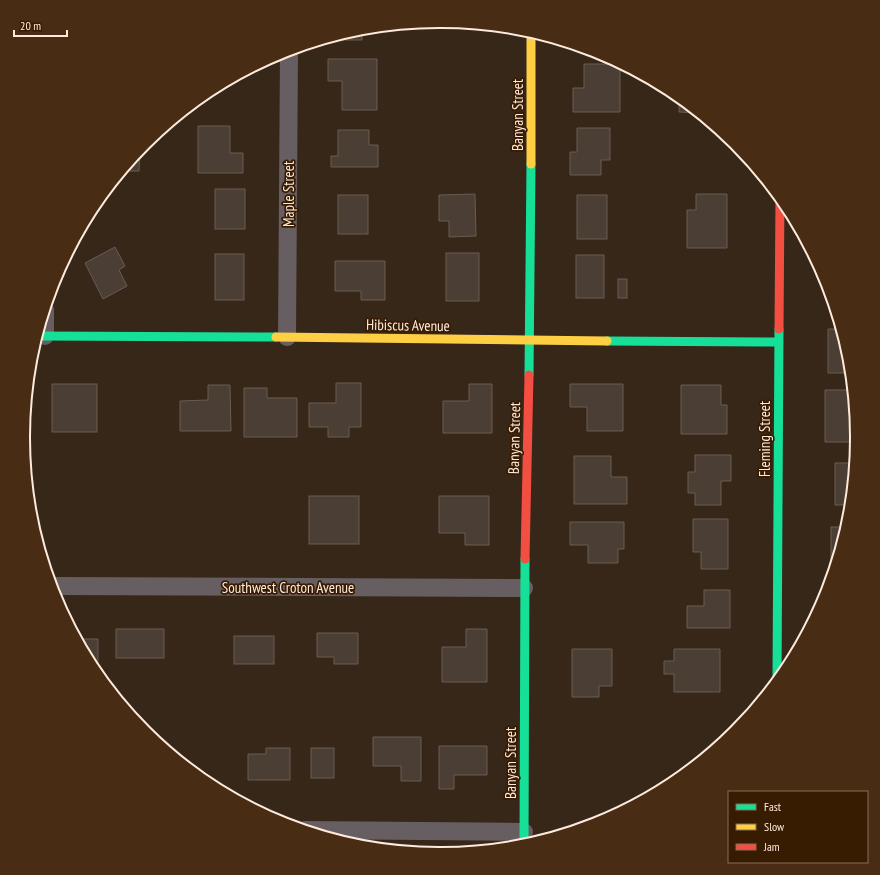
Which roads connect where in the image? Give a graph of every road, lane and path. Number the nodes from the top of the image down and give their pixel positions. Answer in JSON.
{"nodes":[{"id":1,"x":532,"y":39,"type":"edge"},
{"id":2,"x":289,"y":57,"type":"edge"},
{"id":3,"x":780,"y":210,"type":"edge"},
{"id":4,"x":43,"y":336,"type":"edge"},
{"id":5,"x":287,"y":337,"type":"junction"},
{"id":6,"x":530,"y":341,"type":"junction"},
{"id":7,"x":778,"y":342,"type":"junction"},
{"id":8,"x":59,"y":586,"type":"edge"},
{"id":9,"x":524,"y":588,"type":"junction"},
{"id":10,"x":777,"y":669,"type":"edge"},
{"id":11,"x":327,"y":831,"type":"edge"},
{"id":12,"x":524,"y":838,"type":"edge"}],
"edges":[{"from":1,"to":6,"type":"street","name":"Banyan Street"},
{"from":2,"to":5,"type":"street","name":"Maple Street"},
{"from":3,"to":7,"type":"street","name":"Fleming Street"},
{"from":4,"to":5,"type":"street","name":"Hibiscus Avenue"},
{"from":5,"to":6,"type":"street","name":"Hibiscus Avenue"},
{"from":6,"to":7,"type":"street","name":"Hibiscus Avenue"},
{"from":6,"to":9,"type":"street","name":"Banyan Street"},
{"from":7,"to":10,"type":"street","name":"Fleming Street"},
{"from":8,"to":9,"type":"street","name":"Southwest Croton Avenue"},
{"from":9,"to":12,"type":"street","name":"Banyan Street"},
{"from":11,"to":12,"type":"street"}]}
